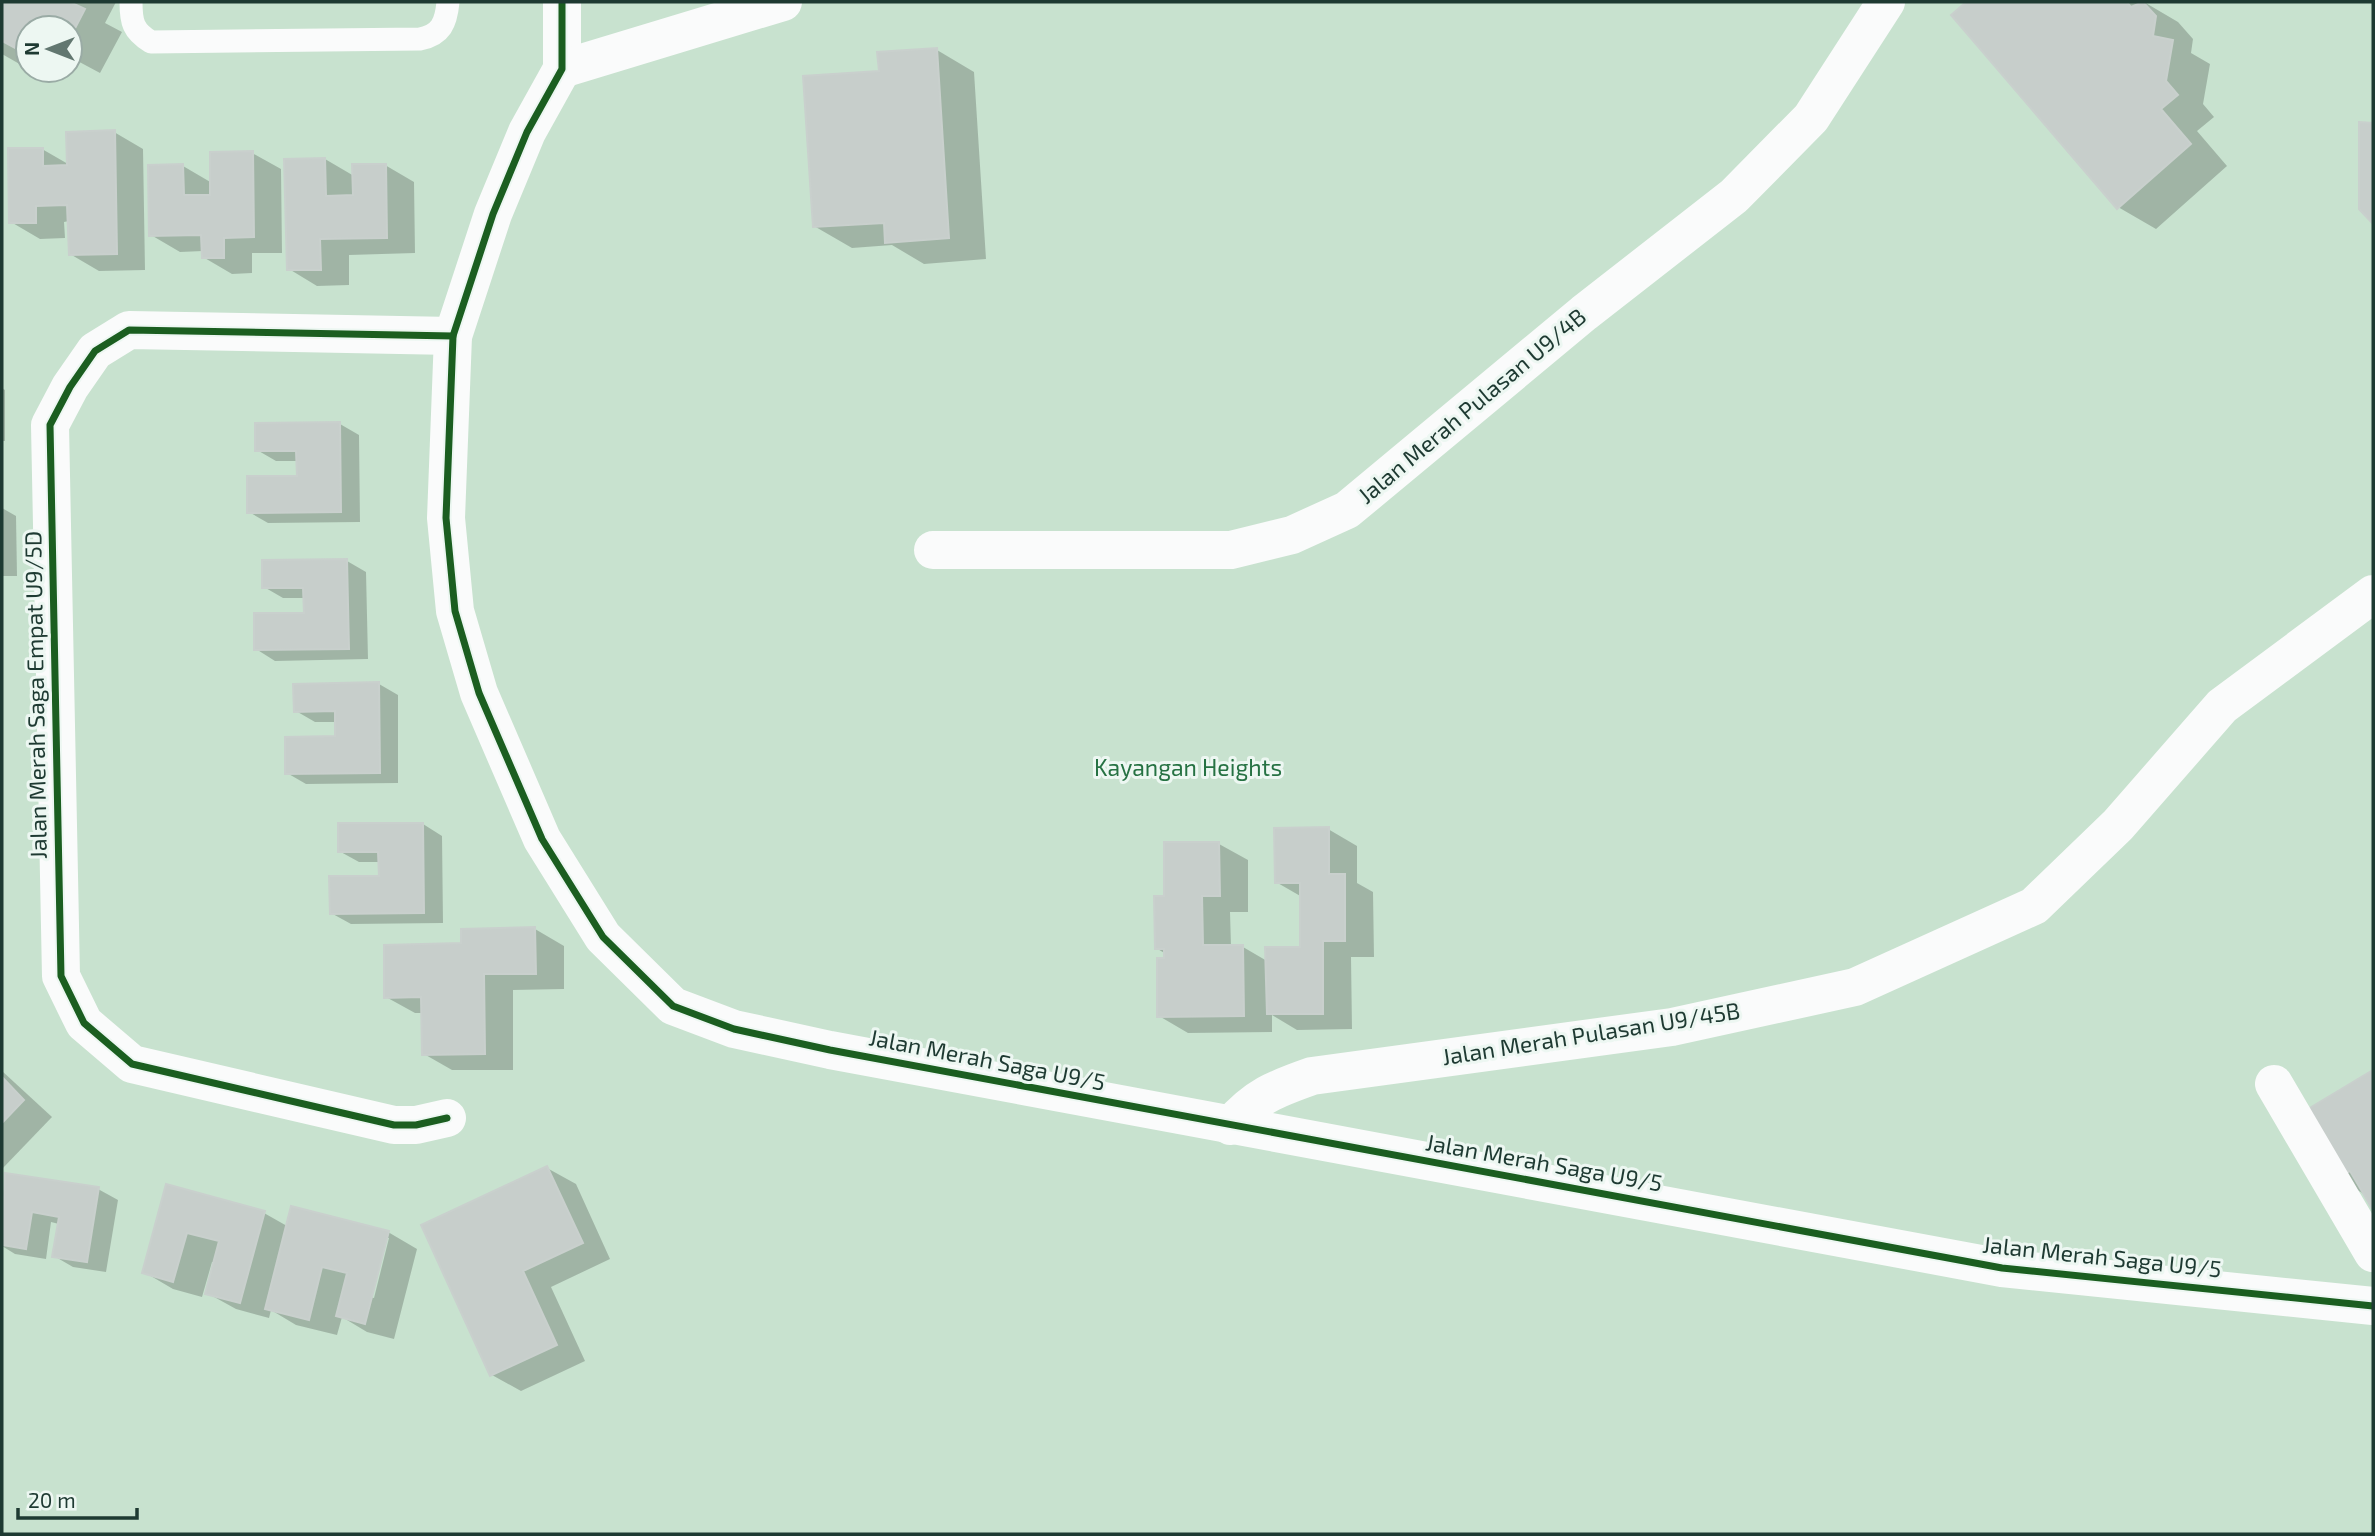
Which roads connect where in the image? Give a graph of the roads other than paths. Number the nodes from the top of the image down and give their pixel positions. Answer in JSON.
{"nodes":[{"id":1,"x":131,"y":2,"type":"edge"},
{"id":2,"x":448,"y":2,"type":"edge"},
{"id":3,"x":562,"y":2,"type":"edge"},
{"id":4,"x":783,"y":2,"type":"edge"},
{"id":5,"x":1886,"y":2,"type":"edge"},
{"id":6,"x":562,"y":69,"type":"junction"},
{"id":7,"x":453,"y":337,"type":"junction"},
{"id":8,"x":933,"y":550,"type":"dead end"},
{"id":9,"x":2373,"y":594,"type":"edge"},
{"id":10,"x":2274,"y":1084,"type":"dead end"},
{"id":11,"x":447,"y":1118,"type":"dead end"},
{"id":12,"x":1230,"y":1126,"type":"junction"},
{"id":13,"x":2373,"y":1253,"type":"edge"},
{"id":14,"x":2373,"y":1306,"type":"edge"}],
"edges":[{"from":1,"to":2,"type":"lane"},
{"from":3,"to":6,"type":"street","name":"Jalan Merah Saga U9/5"},
{"from":4,"to":6,"type":"street"},
{"from":5,"to":8,"type":"street","name":"Jalan Merah Pulasan U9/4B"},
{"from":6,"to":7,"type":"street","name":"Jalan Merah Saga U9/5"},
{"from":7,"to":11,"type":"street","name":"Jalan Merah Saga Empat U9/5D"},
{"from":7,"to":12,"type":"street","name":"Jalan Merah Saga U9/5"},
{"from":9,"to":12,"type":"street","name":"Jalan Merah Pulasan U9/45B"},
{"from":10,"to":13,"type":"street"},
{"from":12,"to":14,"type":"street","name":"Jalan Merah Saga U9/5"}]}
